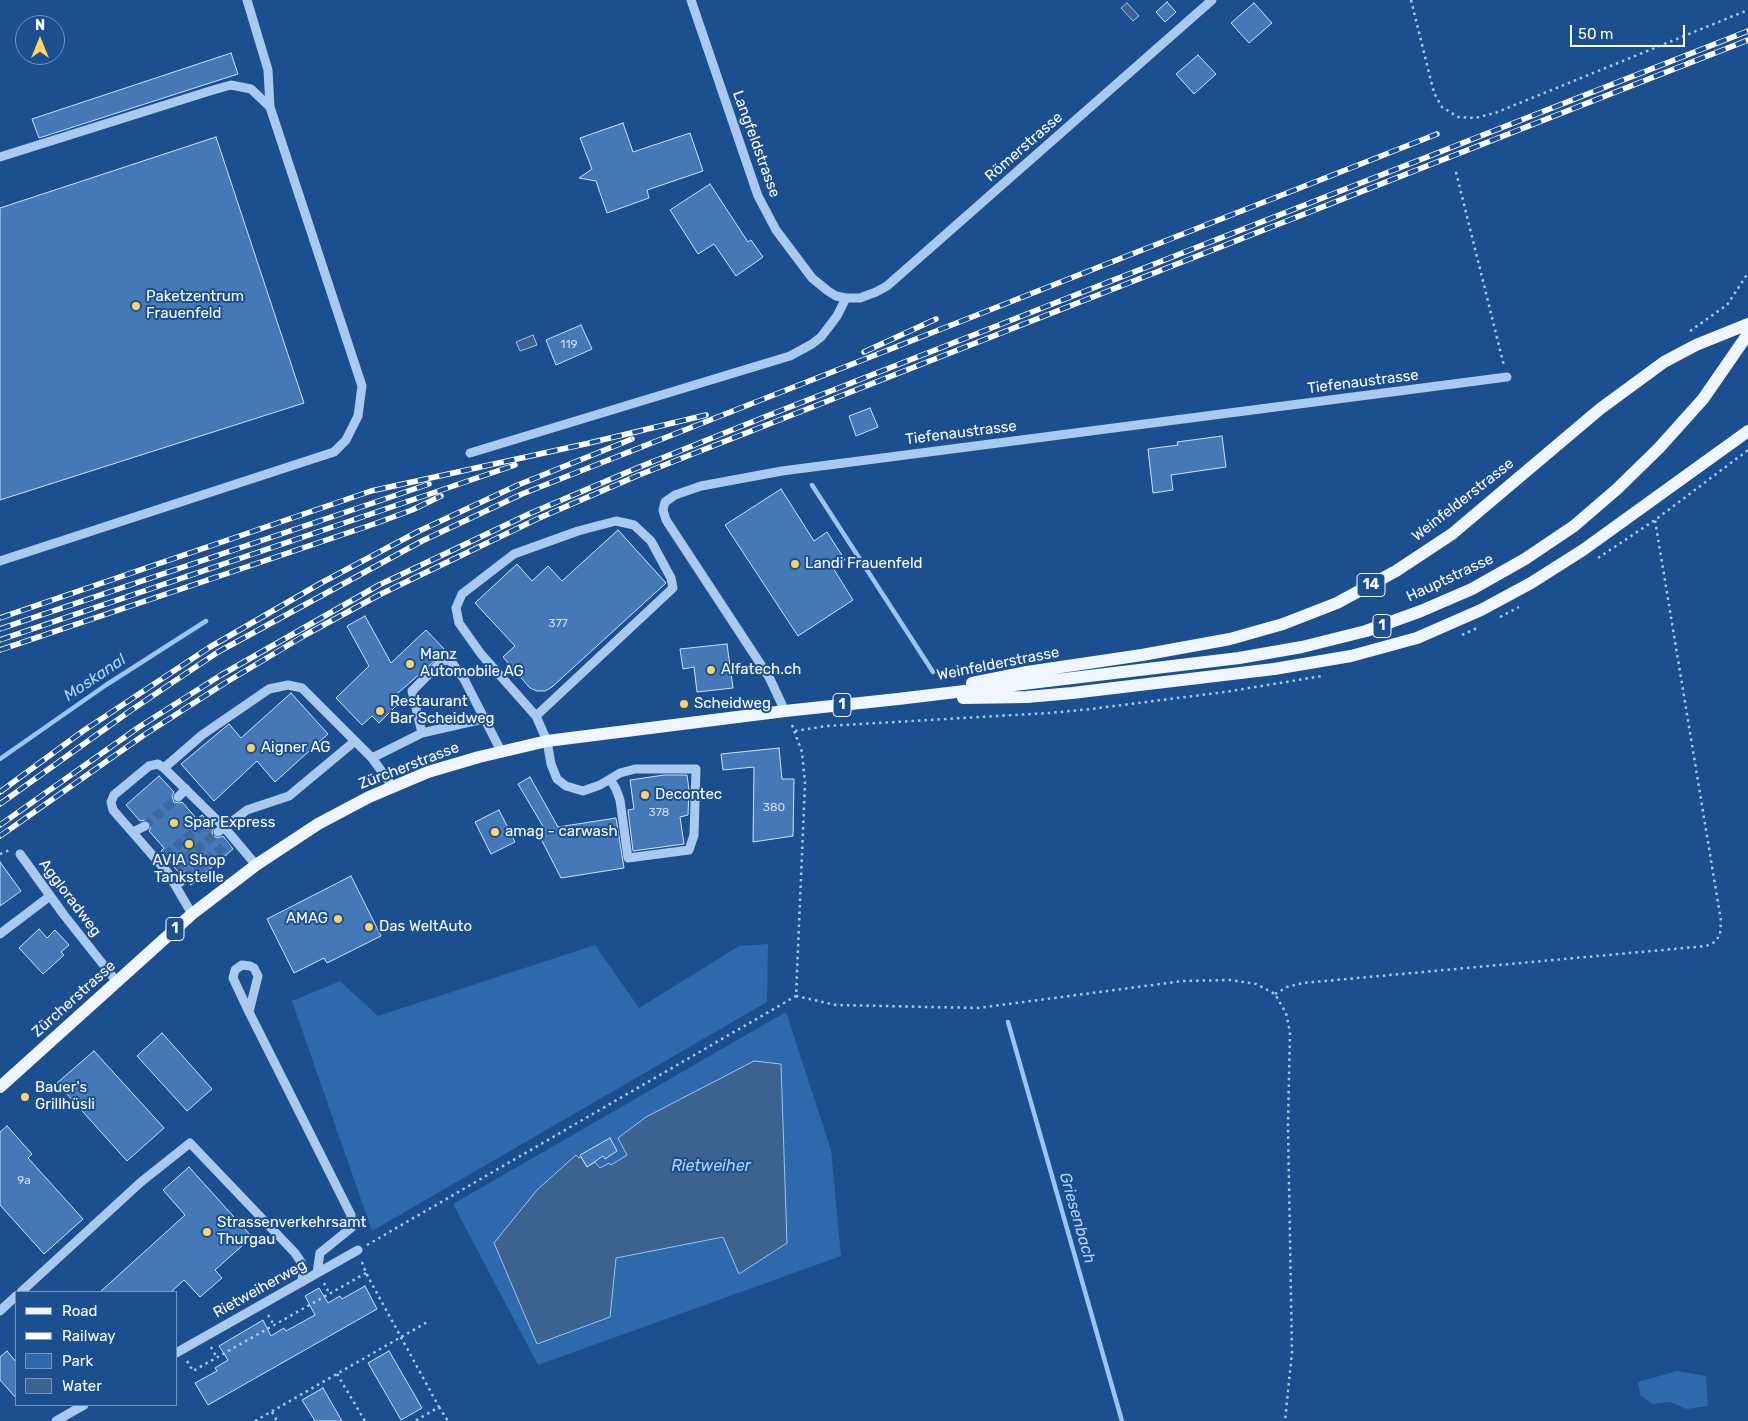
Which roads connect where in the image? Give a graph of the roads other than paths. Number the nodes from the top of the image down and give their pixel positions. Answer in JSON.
{"nodes":[{"id":1,"x":247,"y":0,"type":"edge"},
{"id":2,"x":690,"y":0,"type":"edge"},
{"id":3,"x":1212,"y":0,"type":"edge"},
{"id":4,"x":270,"y":107,"type":"junction"},
{"id":5,"x":0,"y":157,"type":"edge"},
{"id":6,"x":846,"y":298,"type":"junction"},
{"id":7,"x":1748,"y":324,"type":"edge"},
{"id":8,"x":1748,"y":334,"type":"edge"},
{"id":9,"x":1507,"y":377,"type":"road end"},
{"id":10,"x":1748,"y":431,"type":"edge"},
{"id":11,"x":470,"y":453,"type":"dead end"},
{"id":12,"x":0,"y":561,"type":"edge"},
{"id":13,"x":925,"y":696,"type":"junction"},
{"id":14,"x":785,"y":711,"type":"junction"},
{"id":15,"x":536,"y":716,"type":"junction"},
{"id":16,"x":483,"y":719,"type":"junction"},
{"id":17,"x":422,"y":733,"type":"junction"},
{"id":18,"x":355,"y":742,"type":"junction"},
{"id":19,"x":547,"y":742,"type":"junction"},
{"id":20,"x":501,"y":752,"type":"junction"},
{"id":21,"x":372,"y":758,"type":"junction"},
{"id":22,"x":164,"y":768,"type":"junction"},
{"id":23,"x":610,"y":779,"type":"junction"},
{"id":24,"x":393,"y":788,"type":"junction"},
{"id":25,"x":186,"y":789,"type":"junction"},
{"id":26,"x":178,"y":797,"type":"tunnel mouth"},
{"id":27,"x":145,"y":826,"type":"tunnel mouth"},
{"id":28,"x":221,"y":829,"type":"junction"},
{"id":29,"x":133,"y":832,"type":"junction"},
{"id":30,"x":20,"y":854,"type":"dead end"},
{"id":31,"x":256,"y":865,"type":"junction"},
{"id":32,"x":184,"y":878,"type":"tunnel mouth"},
{"id":33,"x":176,"y":886,"type":"junction"},
{"id":34,"x":50,"y":896,"type":"junction"},
{"id":35,"x":192,"y":914,"type":"junction"},
{"id":36,"x":0,"y":934,"type":"edge"},
{"id":37,"x":117,"y":982,"type":"junction"},
{"id":38,"x":249,"y":1012,"type":"junction"},
{"id":39,"x":0,"y":1087,"type":"edge"},
{"id":40,"x":358,"y":1250,"type":"road end"},
{"id":41,"x":319,"y":1276,"type":"junction"},
{"id":42,"x":302,"y":1282,"type":"junction"},
{"id":43,"x":22,"y":1291,"type":"edge"},
{"id":44,"x":15,"y":1297,"type":"edge"},
{"id":45,"x":0,"y":1311,"type":"edge"},
{"id":46,"x":178,"y":1352,"type":"edge"},
{"id":47,"x":82,"y":1406,"type":"edge"},
{"id":48,"x":56,"y":1421,"type":"edge"}],
"edges":[{"from":1,"to":4,"type":"street"},
{"from":2,"to":6,"type":"street","name":"Langfeldstrasse"},
{"from":3,"to":6,"type":"street","name":"Römerstrasse"},
{"from":4,"to":5,"type":"street"},
{"from":4,"to":12,"type":"street"},
{"from":6,"to":11,"type":"street"},
{"from":7,"to":13,"type":"main road","name":"Weinfelderstrasse","number":"14"},
{"from":8,"to":13,"type":"main road","name":"Hauptstrasse","number":"1"},
{"from":9,"to":14,"type":"street","name":"Tiefenaustrasse"},
{"from":10,"to":13,"type":"main road","name":"Weinfelderstrasse"},
{"from":13,"to":14,"type":"main road","name":"Zürcherstrasse","number":"1"},
{"from":14,"to":19,"type":"main road","name":"Zürcherstrasse","number":"1"},
{"from":15,"to":15,"type":"street"},
{"from":15,"to":19,"type":"street"},
{"from":16,"to":17,"type":"street"},
{"from":16,"to":17,"type":"street"},
{"from":16,"to":20,"type":"street"},
{"from":17,"to":21,"type":"street"},
{"from":18,"to":21,"type":"street"},
{"from":18,"to":22,"type":"street"},
{"from":18,"to":28,"type":"street"},
{"from":19,"to":20,"type":"main road","name":"Zürcherstrasse","number":"1"},
{"from":19,"to":23,"type":"street"},
{"from":20,"to":24,"type":"main road","name":"Zürcherstrasse","number":"1"},
{"from":21,"to":24,"type":"street"},
{"from":22,"to":25,"type":"street"},
{"from":22,"to":29,"type":"street"},
{"from":23,"to":23,"type":"street"},
{"from":24,"to":31,"type":"main road","name":"Zürcherstrasse","number":"1"},
{"from":25,"to":26,"type":"street"},
{"from":25,"to":28,"type":"street"},
{"from":27,"to":29,"type":"street"},
{"from":28,"to":31,"type":"street"},
{"from":29,"to":33,"type":"street"},
{"from":30,"to":34,"type":"street","name":"Aggloradweg"},
{"from":31,"to":35,"type":"main road","name":"Zürcherstrasse","number":"1"},
{"from":32,"to":33,"type":"street"},
{"from":33,"to":35,"type":"street"},
{"from":34,"to":36,"type":"street"},
{"from":34,"to":37,"type":"street","name":"Aggloradweg"},
{"from":35,"to":37,"type":"main road","name":"Zürcherstrasse","number":"1"},
{"from":37,"to":39,"type":"main road","name":"Zürcherstrasse","number":"1"},
{"from":38,"to":38,"type":"street"},
{"from":38,"to":41,"type":"street"},
{"from":40,"to":41,"type":"street","name":"Rietweiherweg"},
{"from":41,"to":42,"type":"street","name":"Rietweiherweg"},
{"from":42,"to":43,"type":"street"},
{"from":42,"to":46,"type":"street","name":"Rietweiherweg"},
{"from":44,"to":45,"type":"street"},
{"from":47,"to":48,"type":"street"}]}
